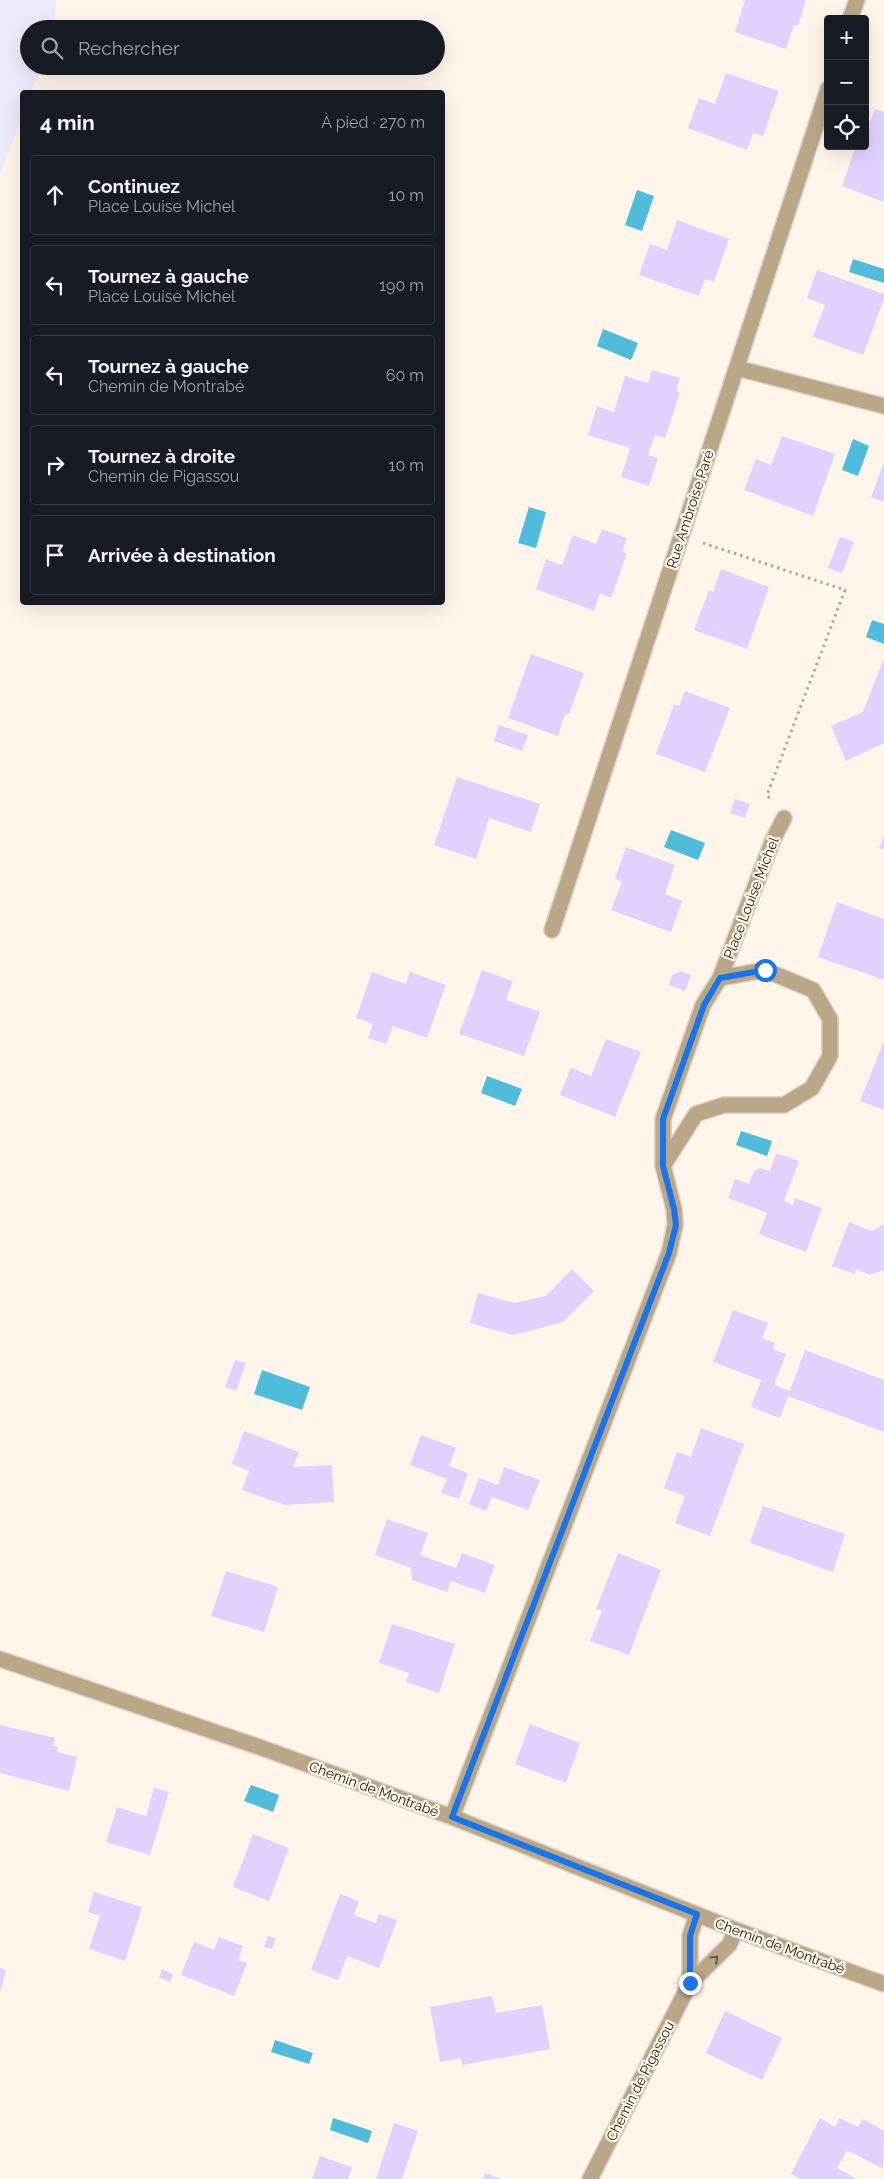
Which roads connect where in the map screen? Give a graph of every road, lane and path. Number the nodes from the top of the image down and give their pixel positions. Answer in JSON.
{"nodes":[{"id":1,"x":857,"y":0,"type":"edge"},
{"id":2,"x":851,"y":15,"type":"edge"},
{"id":3,"x":824,"y":100,"type":"edge"},
{"id":4,"x":737,"y":368,"type":"junction"},
{"id":5,"x":884,"y":406,"type":"edge"},
{"id":6,"x":682,"y":536,"type":"junction"},
{"id":7,"x":784,"y":818,"type":"joint"},
{"id":8,"x":552,"y":930,"type":"dead end"},
{"id":9,"x":720,"y":978,"type":"junction"},
{"id":10,"x":663,"y":1166,"type":"junction"},
{"id":11,"x":0,"y":1660,"type":"edge"},
{"id":12,"x":452,"y":1817,"type":"junction"},
{"id":13,"x":697,"y":1914,"type":"junction"},
{"id":14,"x":736,"y":1930,"type":"junction"},
{"id":15,"x":690,"y":1983,"type":"junction"},
{"id":16,"x":884,"y":1984,"type":"edge"},
{"id":17,"x":590,"y":2179,"type":"edge"}],
"edges":[{"from":1,"to":2,"type":"street"},
{"from":3,"to":4,"type":"street","name":"Rue Ambroise Paré"},
{"from":4,"to":5,"type":"street"},
{"from":4,"to":6,"type":"street","name":"Rue Ambroise Paré"},
{"from":6,"to":7,"type":"path"},
{"from":6,"to":8,"type":"street","name":"Rue Ambroise Paré"},
{"from":7,"to":9,"type":"street","name":"Place Louise Michel"},
{"from":9,"to":10,"type":"street","name":"Place Louise Michel"},
{"from":9,"to":10,"type":"street","name":"Place Louise Michel"},
{"from":10,"to":12,"type":"street","name":"Place Louise Michel"},
{"from":11,"to":12,"type":"street","name":"Chemin de Montrabé"},
{"from":12,"to":13,"type":"street","name":"Chemin de Montrabé"},
{"from":13,"to":14,"type":"street","name":"Chemin de Montrabé"},
{"from":13,"to":15,"type":"street","name":"Chemin de Pigassou"},
{"from":15,"to":14,"type":"street","name":"Chemin de Pigassou","one_way":true},
{"from":14,"to":16,"type":"street","name":"Chemin de Montrabé"},
{"from":15,"to":17,"type":"street","name":"Chemin de Pigassou"}]}
